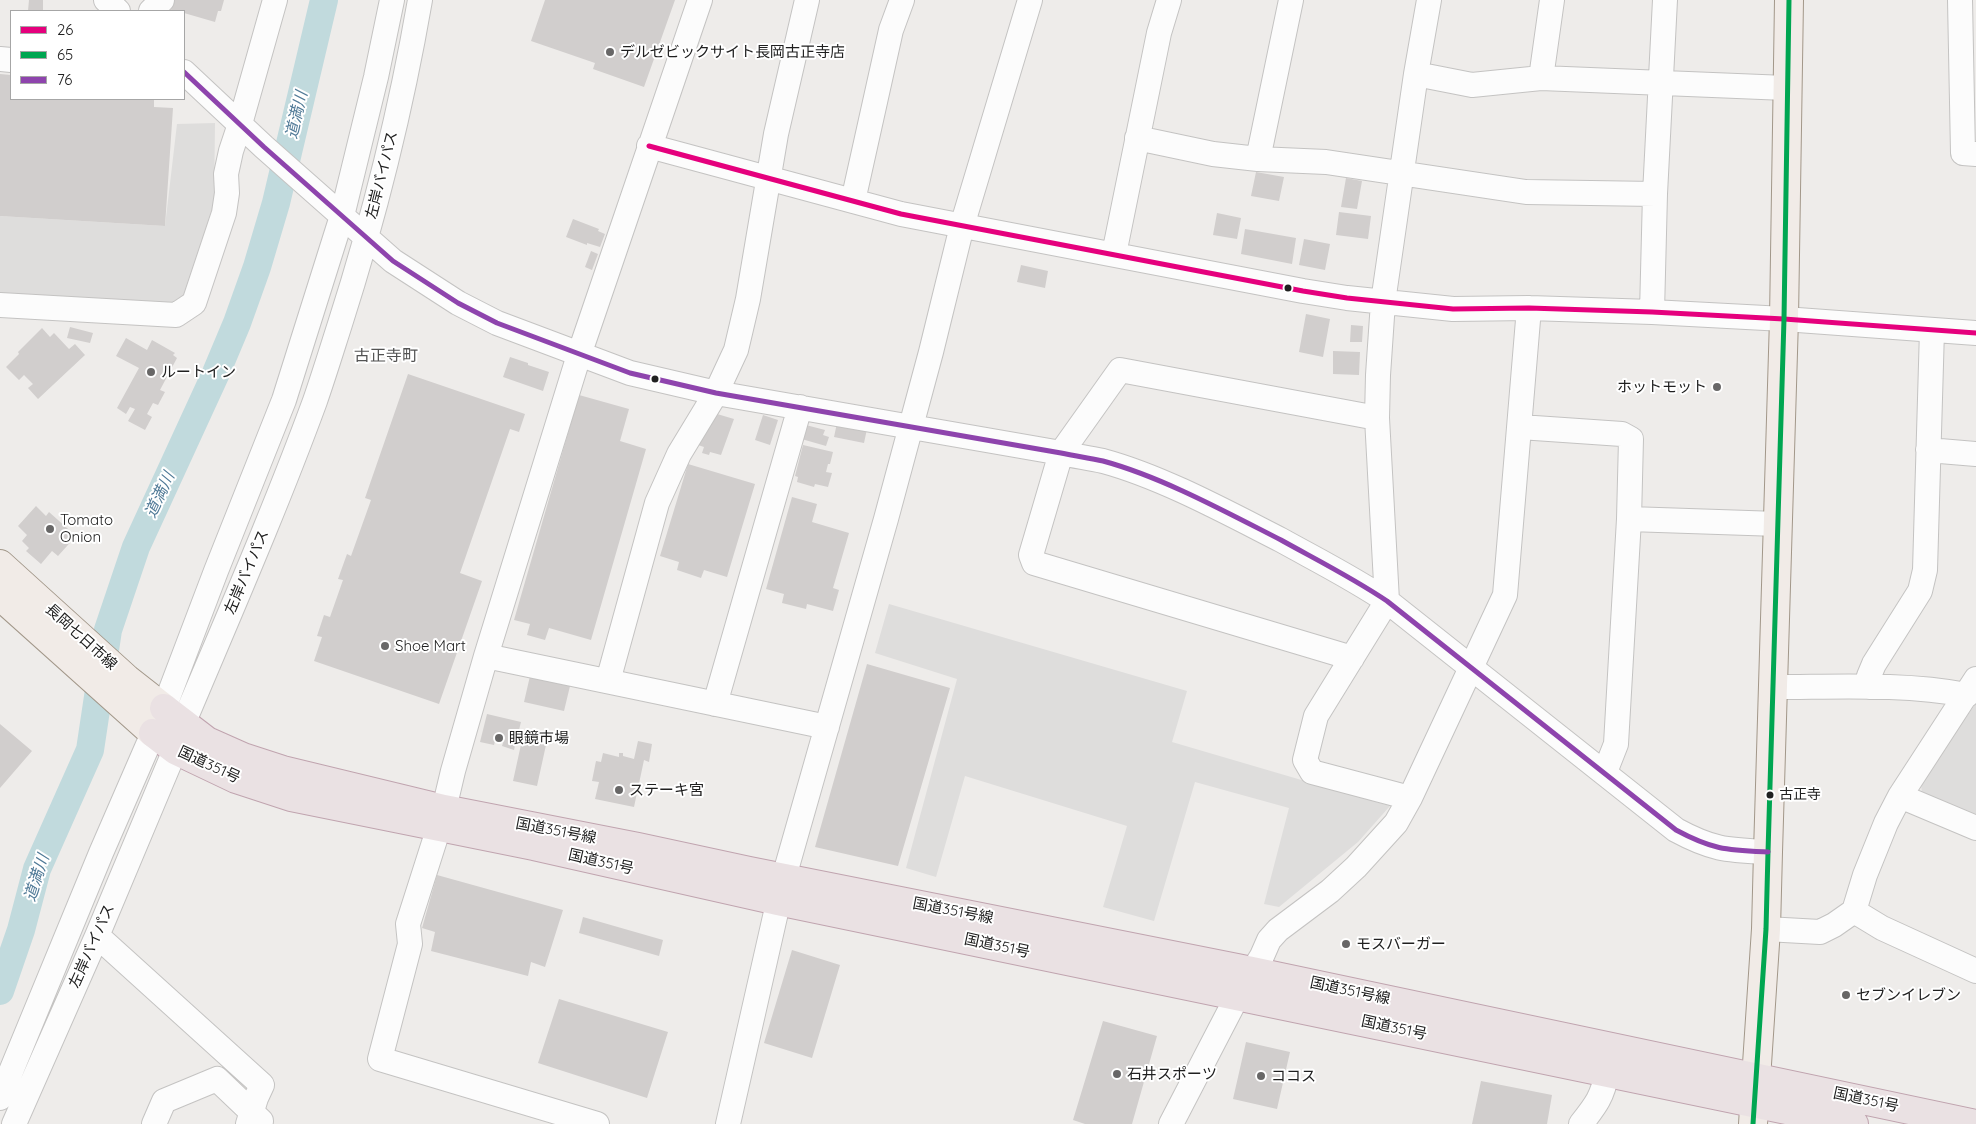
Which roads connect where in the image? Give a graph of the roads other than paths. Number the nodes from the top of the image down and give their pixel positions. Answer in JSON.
{"nodes":[{"id":1,"x":106,"y":0,"type":"edge"},
{"id":2,"x":162,"y":0,"type":"edge"},
{"id":3,"x":275,"y":0,"type":"edge"},
{"id":4,"x":392,"y":0,"type":"edge"},
{"id":5,"x":420,"y":0,"type":"edge"},
{"id":6,"x":700,"y":0,"type":"edge"},
{"id":7,"x":807,"y":0,"type":"edge"},
{"id":8,"x":902,"y":0,"type":"edge"},
{"id":9,"x":1030,"y":0,"type":"edge"},
{"id":10,"x":1168,"y":0,"type":"edge"},
{"id":11,"x":1292,"y":0,"type":"edge"},
{"id":12,"x":1428,"y":0,"type":"edge"},
{"id":13,"x":1552,"y":0,"type":"edge"},
{"id":14,"x":1665,"y":0,"type":"edge"},
{"id":15,"x":1789,"y":0,"type":"edge"},
{"id":16,"x":1960,"y":0,"type":"edge"},
{"id":17,"x":117,"y":10,"type":"edge"},
{"id":18,"x":152,"y":10,"type":"edge"},
{"id":19,"x":185,"y":73,"type":"edge"},
{"id":20,"x":1416,"y":74,"type":"junction"},
{"id":21,"x":1541,"y":78,"type":"junction"},
{"id":22,"x":1661,"y":82,"type":"junction"},
{"id":23,"x":1786,"y":88,"type":"junction"},
{"id":24,"x":240,"y":124,"type":"junction"},
{"id":25,"x":1137,"y":138,"type":"junction"},
{"id":26,"x":649,"y":146,"type":"junction"},
{"id":27,"x":1976,"y":154,"type":"edge"},
{"id":28,"x":1258,"y":158,"type":"junction"},
{"id":29,"x":1403,"y":173,"type":"junction"},
{"id":30,"x":768,"y":179,"type":"junction"},
{"id":31,"x":1655,"y":194,"type":"junction"},
{"id":32,"x":853,"y":201,"type":"junction"},
{"id":33,"x":342,"y":216,"type":"junction"},
{"id":34,"x":962,"y":226,"type":"junction"},
{"id":35,"x":367,"y":238,"type":"junction"},
{"id":36,"x":1114,"y":254,"type":"junction"},
{"id":37,"x":1383,"y":302,"type":"junction"},
{"id":38,"x":0,"y":305,"type":"edge"},
{"id":39,"x":1529,"y":308,"type":"junction"},
{"id":40,"x":1652,"y":312,"type":"junction"},
{"id":41,"x":1784,"y":319,"type":"junction"},
{"id":42,"x":1932,"y":330,"type":"junction"},
{"id":43,"x":1976,"y":333,"type":"edge"},
{"id":44,"x":579,"y":355,"type":"junction"},
{"id":45,"x":716,"y":393,"type":"junction"},
{"id":46,"x":800,"y":407,"type":"junction"},
{"id":47,"x":1377,"y":418,"type":"junction"},
{"id":48,"x":910,"y":427,"type":"junction"},
{"id":49,"x":1520,"y":427,"type":"junction"},
{"id":50,"x":1928,"y":450,"type":"junction"},
{"id":51,"x":1062,"y":453,"type":"junction"},
{"id":52,"x":1976,"y":454,"type":"edge"},
{"id":53,"x":1629,"y":519,"type":"junction"},
{"id":54,"x":1778,"y":524,"type":"junction"},
{"id":55,"x":0,"y":564,"type":"edge"},
{"id":56,"x":0,"y":596,"type":"edge"},
{"id":57,"x":1387,"y":601,"type":"junction"},
{"id":58,"x":486,"y":656,"type":"junction"},
{"id":59,"x":1352,"y":658,"type":"junction"},
{"id":60,"x":1472,"y":667,"type":"junction"},
{"id":61,"x":608,"y":680,"type":"junction"},
{"id":62,"x":1773,"y":687,"type":"junction"},
{"id":63,"x":1869,"y":687,"type":"junction"},
{"id":64,"x":1971,"y":687,"type":"edge"},
{"id":65,"x":715,"y":704,"type":"junction"},
{"id":66,"x":174,"y":716,"type":"junction"},
{"id":67,"x":827,"y":727,"type":"junction"},
{"id":68,"x":153,"y":733,"type":"junction"},
{"id":69,"x":174,"y":750,"type":"junction"},
{"id":70,"x":1606,"y":772,"type":"junction"},
{"id":71,"x":1900,"y":796,"type":"junction"},
{"id":72,"x":1410,"y":798,"type":"junction"},
{"id":73,"x":442,"y":818,"type":"junction"},
{"id":74,"x":1976,"y":828,"type":"edge"},
{"id":75,"x":1768,"y":852,"type":"junction"},
{"id":76,"x":781,"y":889,"type":"junction"},
{"id":77,"x":1854,"y":911,"type":"junction"},
{"id":78,"x":1766,"y":929,"type":"junction"},
{"id":79,"x":104,"y":942,"type":"dead end"},
{"id":80,"x":1252,"y":971,"type":"junction"},
{"id":81,"x":1976,"y":971,"type":"edge"},
{"id":82,"x":1238,"y":995,"type":"junction"},
{"id":83,"x":1607,"y":1072,"type":"junction"},
{"id":84,"x":0,"y":1098,"type":"edge"},
{"id":85,"x":1755,"y":1101,"type":"edge"},
{"id":86,"x":255,"y":1120,"type":"edge"},
{"id":87,"x":14,"y":1124,"type":"edge"},
{"id":88,"x":154,"y":1124,"type":"edge"},
{"id":89,"x":597,"y":1124,"type":"edge"},
{"id":90,"x":728,"y":1124,"type":"edge"},
{"id":91,"x":1171,"y":1124,"type":"edge"},
{"id":92,"x":1581,"y":1124,"type":"edge"},
{"id":93,"x":1854,"y":1124,"type":"edge"},
{"id":94,"x":1976,"y":1124,"type":"edge"}],
"edges":[{"from":1,"to":17,"type":"street"},
{"from":2,"to":18,"type":"street"},
{"from":3,"to":24,"type":"street"},
{"from":4,"to":33,"type":"street","name":"左岸バイパス"},
{"from":5,"to":35,"type":"street","name":"左岸バイパス"},
{"from":6,"to":26,"type":"street"},
{"from":7,"to":30,"type":"street"},
{"from":8,"to":32,"type":"street"},
{"from":9,"to":34,"type":"street"},
{"from":10,"to":25,"type":"street"},
{"from":11,"to":28,"type":"street"},
{"from":12,"to":20,"type":"street"},
{"from":13,"to":21,"type":"street"},
{"from":14,"to":22,"type":"street"},
{"from":15,"to":23,"type":"main road"},
{"from":16,"to":27,"type":"street"},
{"from":19,"to":24,"type":"street"},
{"from":20,"to":21,"type":"street"},
{"from":20,"to":29,"type":"street"},
{"from":21,"to":22,"type":"street"},
{"from":22,"to":23,"type":"street"},
{"from":22,"to":31,"type":"street"},
{"from":23,"to":41,"type":"main road"},
{"from":24,"to":33,"type":"street"},
{"from":24,"to":38,"type":"street"},
{"from":25,"to":28,"type":"street"},
{"from":25,"to":36,"type":"street"},
{"from":26,"to":30,"type":"street"},
{"from":26,"to":44,"type":"street"},
{"from":28,"to":29,"type":"street"},
{"from":29,"to":31,"type":"street"},
{"from":29,"to":37,"type":"street"},
{"from":30,"to":32,"type":"street"},
{"from":30,"to":45,"type":"street"},
{"from":31,"to":40,"type":"street"},
{"from":32,"to":34,"type":"street"},
{"from":33,"to":35,"type":"street"},
{"from":33,"to":66,"type":"street","name":"左岸バイパス"},
{"from":34,"to":36,"type":"street"},
{"from":34,"to":48,"type":"street"},
{"from":35,"to":44,"type":"street"},
{"from":35,"to":66,"type":"street","name":"左岸バイパス"},
{"from":36,"to":37,"type":"street"},
{"from":37,"to":39,"type":"street"},
{"from":37,"to":47,"type":"street"},
{"from":39,"to":40,"type":"street"},
{"from":39,"to":49,"type":"street"},
{"from":40,"to":41,"type":"street"},
{"from":41,"to":42,"type":"street"},
{"from":41,"to":54,"type":"main road"},
{"from":42,"to":43,"type":"street"},
{"from":42,"to":50,"type":"street"},
{"from":44,"to":45,"type":"street"},
{"from":44,"to":58,"type":"street"},
{"from":45,"to":46,"type":"street"},
{"from":45,"to":61,"type":"street"},
{"from":46,"to":48,"type":"street"},
{"from":46,"to":65,"type":"street"},
{"from":47,"to":51,"type":"street"},
{"from":47,"to":57,"type":"street"},
{"from":48,"to":51,"type":"street"},
{"from":48,"to":67,"type":"street"},
{"from":49,"to":53,"type":"street"},
{"from":49,"to":60,"type":"street"},
{"from":50,"to":52,"type":"street"},
{"from":50,"to":63,"type":"street"},
{"from":51,"to":57,"type":"street"},
{"from":51,"to":59,"type":"street"},
{"from":53,"to":54,"type":"street"},
{"from":53,"to":70,"type":"street"},
{"from":54,"to":62,"type":"main road"},
{"from":55,"to":66,"type":"main road","name":"長岡七日市線"},
{"from":56,"to":68,"type":"main road","name":"長岡七日市線"},
{"from":57,"to":59,"type":"street"},
{"from":57,"to":60,"type":"street"},
{"from":58,"to":61,"type":"street"},
{"from":58,"to":73,"type":"street"},
{"from":59,"to":72,"type":"street"},
{"from":60,"to":70,"type":"street"},
{"from":60,"to":72,"type":"street"},
{"from":61,"to":65,"type":"street"},
{"from":62,"to":63,"type":"street"},
{"from":62,"to":75,"type":"main road"},
{"from":63,"to":64,"type":"street"},
{"from":64,"to":71,"type":"street"},
{"from":65,"to":67,"type":"street"},
{"from":66,"to":68,"type":"street","name":"左岸バイパス"},
{"from":66,"to":69,"type":"street","name":"左岸バイパス"},
{"from":66,"to":73,"type":"highway"},
{"from":67,"to":76,"type":"street"},
{"from":68,"to":69,"type":"highway","name":"国道351号"},
{"from":68,"to":84,"type":"street","name":"左岸バイパス"},
{"from":69,"to":73,"type":"highway","name":"国道351号"},
{"from":69,"to":87,"type":"street","name":"左岸バイパス"},
{"from":70,"to":75,"type":"street"},
{"from":71,"to":74,"type":"street"},
{"from":71,"to":77,"type":"street"},
{"from":72,"to":80,"type":"street"},
{"from":73,"to":76,"type":"highway","name":"国道351号"},
{"from":73,"to":89,"type":"street"},
{"from":75,"to":78,"type":"main road"},
{"from":76,"to":80,"type":"highway","name":"国道351号線"},
{"from":76,"to":82,"type":"highway","name":"国道351号"},
{"from":76,"to":90,"type":"street"},
{"from":77,"to":78,"type":"street"},
{"from":77,"to":81,"type":"street"},
{"from":78,"to":85,"type":"main road"},
{"from":79,"to":86,"type":"street"},
{"from":80,"to":82,"type":"street"},
{"from":80,"to":85,"type":"highway","name":"国道351号線"},
{"from":82,"to":83,"type":"highway","name":"国道351号"},
{"from":82,"to":91,"type":"street"},
{"from":83,"to":85,"type":"highway","name":"国道351号"},
{"from":83,"to":92,"type":"street"},
{"from":85,"to":93,"type":"highway","name":"国道351号"},
{"from":85,"to":94,"type":"highway","name":"国道351号"},
{"from":86,"to":88,"type":"street"}]}
